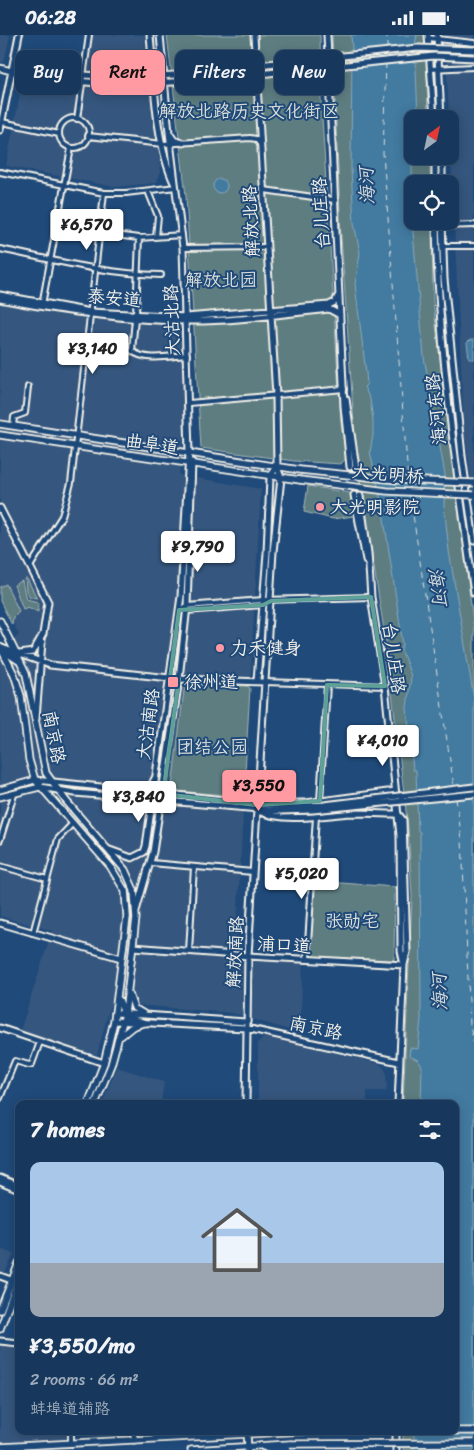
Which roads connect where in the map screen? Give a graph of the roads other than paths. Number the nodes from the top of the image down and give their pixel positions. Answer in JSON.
{"nodes":[{"id":1,"x":19,"y":35,"type":"edge"},
{"id":2,"x":89,"y":35,"type":"edge"},
{"id":3,"x":150,"y":35,"type":"edge"},
{"id":4,"x":160,"y":35,"type":"edge"},
{"id":5,"x":254,"y":35,"type":"edge"},
{"id":6,"x":327,"y":35,"type":"edge"},
{"id":7,"x":428,"y":37,"type":"edge"},
{"id":8,"x":437,"y":37,"type":"edge"},
{"id":9,"x":474,"y":43,"type":"edge"},
{"id":10,"x":151,"y":50,"type":"edge"},
{"id":11,"x":161,"y":50,"type":"edge"},
{"id":12,"x":255,"y":50,"type":"edge"},
{"id":13,"x":474,"y":50,"type":"edge"},
{"id":14,"x":474,"y":58,"type":"edge"},
{"id":15,"x":264,"y":65,"type":"edge"},
{"id":16,"x":474,"y":67,"type":"edge"},
{"id":17,"x":0,"y":68,"type":"edge"},
{"id":18,"x":430,"y":69,"type":"junction"},
{"id":19,"x":437,"y":69,"type":"junction"},
{"id":20,"x":12,"y":72,"type":"junction"},
{"id":21,"x":264,"y":73,"type":"edge"},
{"id":22,"x":268,"y":73,"type":"junction"},
{"id":23,"x":264,"y":76,"type":"edge"},
{"id":24,"x":84,"y":78,"type":"junction"},
{"id":25,"x":91,"y":78,"type":"edge"},
{"id":26,"x":91,"y":78,"type":"edge"},
{"id":27,"x":155,"y":95,"type":"edge"},
{"id":28,"x":157,"y":95,"type":"edge"},
{"id":29,"x":165,"y":95,"type":"edge"},
{"id":30,"x":258,"y":95,"type":"edge"},
{"id":31,"x":155,"y":99,"type":"junction"},
{"id":32,"x":433,"y":110,"type":"edge"},
{"id":33,"x":440,"y":110,"type":"edge"},
{"id":34,"x":76,"y":119,"type":"junction"},
{"id":35,"x":2,"y":122,"type":"junction"},
{"id":36,"x":0,"y":130,"type":"edge"},
{"id":37,"x":59,"y":133,"type":"junction"},
{"id":38,"x":169,"y":133,"type":"junction"},
{"id":39,"x":88,"y":136,"type":"junction"},
{"id":40,"x":183,"y":143,"type":"junction"},
{"id":41,"x":163,"y":144,"type":"junction"},
{"id":42,"x":170,"y":144,"type":"junction"},
{"id":43,"x":261,"y":145,"type":"junction"},
{"id":44,"x":71,"y":148,"type":"junction"},
{"id":45,"x":0,"y":172,"type":"edge"},
{"id":46,"x":64,"y":186,"type":"junction"},
{"id":47,"x":176,"y":187,"type":"junction"},
{"id":48,"x":264,"y":190,"type":"junction"},
{"id":49,"x":148,"y":191,"type":"junction"},
{"id":50,"x":104,"y":193,"type":"junction"},
{"id":51,"x":334,"y":200,"type":"junction"},
{"id":52,"x":57,"y":224,"type":"junction"},
{"id":53,"x":459,"y":225,"type":"edge"},
{"id":54,"x":474,"y":225,"type":"edge"},
{"id":55,"x":436,"y":230,"type":"edge"},
{"id":56,"x":442,"y":230,"type":"edge"},
{"id":57,"x":98,"y":233,"type":"junction"},
{"id":58,"x":182,"y":235,"type":"junction"},
{"id":59,"x":139,"y":237,"type":"junction"},
{"id":60,"x":156,"y":237,"type":"junction"},
{"id":61,"x":442,"y":246,"type":"junction"},
{"id":62,"x":474,"y":246,"type":"edge"},
{"id":63,"x":266,"y":247,"type":"junction"},
{"id":64,"x":183,"y":248,"type":"junction"},
{"id":65,"x":0,"y":249,"type":"edge"},
{"id":66,"x":49,"y":259,"type":"junction"},
{"id":67,"x":94,"y":268,"type":"junction"},
{"id":68,"x":137,"y":275,"type":"junction"},
{"id":69,"x":161,"y":275,"type":"dead end"},
{"id":70,"x":339,"y":293,"type":"junction"},
{"id":71,"x":0,"y":295,"type":"edge"},
{"id":72,"x":269,"y":296,"type":"junction"},
{"id":73,"x":0,"y":299,"type":"edge"},
{"id":74,"x":42,"y":305,"type":"junction"},
{"id":75,"x":284,"y":309,"type":"junction"},
{"id":76,"x":270,"y":313,"type":"junction"},
{"id":77,"x":91,"y":314,"type":"junction"},
{"id":78,"x":340,"y":315,"type":"junction"},
{"id":79,"x":135,"y":317,"type":"junction"},
{"id":80,"x":186,"y":319,"type":"junction"},
{"id":81,"x":187,"y":355,"type":"junction"},
{"id":82,"x":28,"y":387,"type":"dead end"},
{"id":83,"x":344,"y":389,"type":"junction"},
{"id":84,"x":276,"y":396,"type":"junction"},
{"id":85,"x":189,"y":403,"type":"junction"},
{"id":86,"x":0,"y":424,"type":"edge"},
{"id":87,"x":13,"y":426,"type":"junction"},
{"id":88,"x":0,"y":435,"type":"edge"},
{"id":89,"x":77,"y":435,"type":"junction"},
{"id":90,"x":75,"y":447,"type":"junction"},
{"id":91,"x":189,"y":453,"type":"junction"},
{"id":92,"x":190,"y":465,"type":"junction"},
{"id":93,"x":276,"y":466,"type":"junction"},
{"id":94,"x":353,"y":467,"type":"tunnel mouth"},
{"id":95,"x":300,"y":469,"type":"joint"},
{"id":96,"x":270,"y":477,"type":"junction"},
{"id":97,"x":281,"y":478,"type":"junction"},
{"id":98,"x":300,"y":480,"type":"joint"},
{"id":99,"x":474,"y":483,"type":"edge"},
{"id":100,"x":474,"y":495,"type":"edge"},
{"id":101,"x":357,"y":496,"type":"tunnel mouth"},
{"id":102,"x":0,"y":508,"type":"edge"},
{"id":103,"x":474,"y":541,"type":"edge"},
{"id":104,"x":30,"y":565,"type":"junction"},
{"id":105,"x":474,"y":593,"type":"edge"},
{"id":106,"x":371,"y":597,"type":"junction"},
{"id":107,"x":271,"y":601,"type":"junction"},
{"id":108,"x":263,"y":603,"type":"junction"},
{"id":109,"x":186,"y":609,"type":"junction"},
{"id":110,"x":179,"y":610,"type":"junction"},
{"id":111,"x":0,"y":621,"type":"edge"},
{"id":112,"x":43,"y":634,"type":"junction"},
{"id":113,"x":1,"y":649,"type":"edge"},
{"id":114,"x":16,"y":654,"type":"junction"},
{"id":115,"x":40,"y":662,"type":"junction"},
{"id":116,"x":22,"y":665,"type":"junction"},
{"id":117,"x":170,"y":678,"type":"junction"},
{"id":118,"x":178,"y":679,"type":"junction"},
{"id":119,"x":257,"y":681,"type":"junction"},
{"id":120,"x":265,"y":682,"type":"junction"},
{"id":121,"x":327,"y":685,"type":"junction"},
{"id":122,"x":385,"y":686,"type":"junction"},
{"id":123,"x":36,"y":724,"type":"junction"},
{"id":124,"x":43,"y":766,"type":"junction"},
{"id":125,"x":156,"y":774,"type":"junction"},
{"id":126,"x":35,"y":780,"type":"junction"},
{"id":127,"x":51,"y":781,"type":"junction"},
{"id":128,"x":70,"y":785,"type":"junction"},
{"id":129,"x":40,"y":787,"type":"junction"},
{"id":130,"x":474,"y":787,"type":"edge"},
{"id":131,"x":0,"y":790,"type":"edge"},
{"id":132,"x":58,"y":790,"type":"junction"},
{"id":133,"x":139,"y":791,"type":"junction"},
{"id":134,"x":396,"y":791,"type":"junction"},
{"id":135,"x":154,"y":793,"type":"junction"},
{"id":136,"x":163,"y":794,"type":"junction"},
{"id":137,"x":14,"y":795,"type":"junction"},
{"id":138,"x":474,"y":795,"type":"edge"},
{"id":139,"x":0,"y":797,"type":"edge"},
{"id":140,"x":153,"y":800,"type":"junction"},
{"id":141,"x":162,"y":801,"type":"junction"},
{"id":142,"x":320,"y":801,"type":"junction"},
{"id":143,"x":256,"y":807,"type":"junction"},
{"id":144,"x":281,"y":809,"type":"junction"},
{"id":145,"x":398,"y":814,"type":"junction"},
{"id":146,"x":316,"y":816,"type":"junction"},
{"id":147,"x":73,"y":823,"type":"junction"},
{"id":148,"x":0,"y":840,"type":"edge"},
{"id":149,"x":107,"y":849,"type":"junction"},
{"id":150,"x":150,"y":863,"type":"junction"},
{"id":151,"x":0,"y":867,"type":"edge"},
{"id":152,"x":194,"y":867,"type":"junction"},
{"id":153,"x":253,"y":872,"type":"junction"},
{"id":154,"x":47,"y":879,"type":"junction"},
{"id":155,"x":136,"y":912,"type":"junction"},
{"id":156,"x":0,"y":923,"type":"edge"},
{"id":157,"x":32,"y":933,"type":"junction"},
{"id":158,"x":133,"y":947,"type":"junction"},
{"id":159,"x":189,"y":951,"type":"junction"},
{"id":160,"x":248,"y":956,"type":"junction"},
{"id":161,"x":121,"y":959,"type":"junction"},
{"id":162,"x":307,"y":959,"type":"junction"},
{"id":163,"x":404,"y":965,"type":"junction"},
{"id":164,"x":118,"y":990,"type":"junction"},
{"id":165,"x":128,"y":992,"type":"junction"},
{"id":166,"x":115,"y":1013,"type":"junction"},
{"id":167,"x":147,"y":1015,"type":"junction"},
{"id":168,"x":124,"y":1018,"type":"junction"},
{"id":169,"x":114,"y":1021,"type":"junction"},
{"id":170,"x":145,"y":1023,"type":"junction"},
{"id":171,"x":246,"y":1025,"type":"junction"},
{"id":172,"x":0,"y":1028,"type":"edge"},
{"id":173,"x":111,"y":1035,"type":"junction"},
{"id":174,"x":119,"y":1040,"type":"junction"},
{"id":175,"x":40,"y":1042,"type":"junction"},
{"id":176,"x":399,"y":1062,"type":"junction"},
{"id":177,"x":104,"y":1063,"type":"junction"},
{"id":178,"x":0,"y":1098,"type":"edge"},
{"id":179,"x":90,"y":1100,"type":"edge"},
{"id":180,"x":96,"y":1100,"type":"edge"},
{"id":181,"x":246,"y":1100,"type":"edge"},
{"id":182,"x":398,"y":1100,"type":"edge"},
{"id":183,"x":0,"y":1178,"type":"edge"},
{"id":184,"x":0,"y":1182,"type":"edge"},
{"id":185,"x":15,"y":1184,"type":"edge"},
{"id":186,"x":15,"y":1188,"type":"edge"},
{"id":187,"x":15,"y":1272,"type":"edge"},
{"id":188,"x":0,"y":1276,"type":"edge"},
{"id":189,"x":11,"y":1280,"type":"junction"},
{"id":190,"x":15,"y":1288,"type":"edge"},
{"id":191,"x":0,"y":1309,"type":"edge"},
{"id":192,"x":0,"y":1329,"type":"edge"},
{"id":193,"x":0,"y":1341,"type":"edge"},
{"id":194,"x":15,"y":1343,"type":"edge"},
{"id":195,"x":459,"y":1431,"type":"edge"},
{"id":196,"x":474,"y":1431,"type":"edge"},
{"id":197,"x":71,"y":1435,"type":"edge"},
{"id":198,"x":134,"y":1435,"type":"edge"},
{"id":199,"x":193,"y":1435,"type":"edge"},
{"id":200,"x":218,"y":1435,"type":"edge"},
{"id":201,"x":247,"y":1435,"type":"edge"},
{"id":202,"x":396,"y":1435,"type":"edge"},
{"id":203,"x":134,"y":1440,"type":"junction"},
{"id":204,"x":71,"y":1443,"type":"junction"},
{"id":205,"x":474,"y":1443,"type":"edge"},
{"id":206,"x":258,"y":1445,"type":"junction"},
{"id":207,"x":0,"y":1447,"type":"edge"},
{"id":208,"x":220,"y":1448,"type":"junction"},
{"id":209,"x":248,"y":1448,"type":"edge"},
{"id":210,"x":191,"y":1450,"type":"edge"},
{"id":211,"x":204,"y":1450,"type":"edge"},
{"id":212,"x":344,"y":1450,"type":"edge"},
{"id":213,"x":396,"y":1450,"type":"edge"}],
"edges":[{"from":1,"to":20,"type":"main road"},
{"from":2,"to":24,"type":"street"},
{"from":3,"to":10,"type":"main road","name":"大沽北路"},
{"from":4,"to":11,"type":"main road","name":"大沽北路"},
{"from":5,"to":12,"type":"main road","name":"解放北路"},
{"from":6,"to":51,"type":"main road","name":"台儿庄路"},
{"from":7,"to":8,"type":"street"},
{"from":7,"to":18,"type":"main road"},
{"from":8,"to":9,"type":"street"},
{"from":8,"to":19,"type":"main road"},
{"from":13,"to":15,"type":"main road","bridge":true},
{"from":14,"to":22,"type":"main road","bridge":true},
{"from":16,"to":19,"type":"street"},
{"from":17,"to":20,"type":"main road"},
{"from":18,"to":19,"type":"street"},
{"from":18,"to":32,"type":"main road"},
{"from":19,"to":33,"type":"main road"},
{"from":20,"to":24,"type":"main road"},
{"from":20,"to":35,"type":"main road"},
{"from":21,"to":22,"type":"main road"},
{"from":22,"to":23,"type":"main road"},
{"from":24,"to":25,"type":"main road"},
{"from":24,"to":26,"type":"main road"},
{"from":24,"to":34,"type":"street"},
{"from":27,"to":31,"type":"main road","name":"大沽北路"},
{"from":28,"to":31,"type":"main road"},
{"from":29,"to":38,"type":"main road","name":"大沽北路"},
{"from":30,"to":43,"type":"main road","name":"解放北路"},
{"from":31,"to":41,"type":"main road","name":"大沽北路"},
{"from":34,"to":37,"type":"street"},
{"from":34,"to":39,"type":"street"},
{"from":35,"to":36,"type":"main road"},
{"from":35,"to":37,"type":"street"},
{"from":37,"to":44,"type":"street"},
{"from":38,"to":40,"type":"main road"},
{"from":38,"to":42,"type":"main road","name":"大沽北路"},
{"from":39,"to":41,"type":"street"},
{"from":39,"to":44,"type":"street"},
{"from":40,"to":42,"type":"street"},
{"from":40,"to":43,"type":"street"},
{"from":41,"to":42,"type":"street"},
{"from":41,"to":47,"type":"main road","name":"大沽北路"},
{"from":42,"to":47,"type":"main road","name":"大沽北路"},
{"from":43,"to":48,"type":"main road","name":"解放北路"},
{"from":44,"to":46,"type":"street"},
{"from":45,"to":46,"type":"street"},
{"from":46,"to":50,"type":"street"},
{"from":46,"to":52,"type":"street"},
{"from":47,"to":49,"type":"street"},
{"from":47,"to":58,"type":"main road","name":"大沽北路"},
{"from":48,"to":51,"type":"street"},
{"from":48,"to":63,"type":"main road","name":"解放北路"},
{"from":49,"to":50,"type":"street"},
{"from":49,"to":60,"type":"street"},
{"from":50,"to":57,"type":"street"},
{"from":51,"to":70,"type":"main road","name":"台儿庄路"},
{"from":52,"to":57,"type":"street"},
{"from":52,"to":66,"type":"street"},
{"from":53,"to":54,"type":"street"},
{"from":55,"to":105,"type":"main road","name":"海河东路"},
{"from":56,"to":61,"type":"main road","name":"海河东路"},
{"from":57,"to":59,"type":"street"},
{"from":57,"to":67,"type":"street"},
{"from":58,"to":60,"type":"street"},
{"from":58,"to":64,"type":"main road","name":"大沽北路"},
{"from":59,"to":60,"type":"street"},
{"from":59,"to":68,"type":"street"},
{"from":61,"to":62,"type":"street"},
{"from":61,"to":103,"type":"main road","name":"海河东路"},
{"from":63,"to":64,"type":"street"},
{"from":63,"to":72,"type":"main road","name":"解放北路"},
{"from":64,"to":80,"type":"main road","name":"大沽北路"},
{"from":65,"to":66,"type":"street"},
{"from":66,"to":67,"type":"street"},
{"from":66,"to":74,"type":"street"},
{"from":67,"to":68,"type":"street"},
{"from":67,"to":77,"type":"street"},
{"from":68,"to":69,"type":"street"},
{"from":68,"to":79,"type":"street"},
{"from":70,"to":75,"type":"main road","name":"泰安道"},
{"from":70,"to":78,"type":"main road","name":"台儿庄路"},
{"from":71,"to":74,"type":"main road","name":"泰安道"},
{"from":72,"to":75,"type":"main road"},
{"from":72,"to":76,"type":"main road","name":"解放北路"},
{"from":73,"to":74,"type":"main road","name":"泰安道"},
{"from":74,"to":77,"type":"main road","name":"泰安道"},
{"from":75,"to":76,"type":"main road","name":"泰安道"},
{"from":76,"to":78,"type":"main road","name":"泰安道"},
{"from":76,"to":80,"type":"main road","name":"泰安道"},
{"from":76,"to":84,"type":"main road","name":"解放北路"},
{"from":77,"to":79,"type":"main road","name":"泰安道"},
{"from":77,"to":89,"type":"street"},
{"from":78,"to":83,"type":"main road","name":"台儿庄路"},
{"from":79,"to":80,"type":"main road","name":"泰安道"},
{"from":79,"to":81,"type":"street"},
{"from":80,"to":81,"type":"main road","name":"大沽北路"},
{"from":81,"to":85,"type":"main road","name":"大沽北路"},
{"from":82,"to":87,"type":"street"},
{"from":83,"to":84,"type":"street"},
{"from":83,"to":94,"type":"main road","name":"台儿庄路"},
{"from":84,"to":85,"type":"street"},
{"from":84,"to":93,"type":"main road","name":"解放北路"},
{"from":85,"to":91,"type":"main road","name":"大沽北路"},
{"from":86,"to":87,"type":"main road","name":"曲阜道"},
{"from":87,"to":89,"type":"main road","name":"曲阜道"},
{"from":88,"to":90,"type":"main road","name":"曲阜道"},
{"from":89,"to":90,"type":"street"},
{"from":89,"to":91,"type":"main road","name":"曲阜道"},
{"from":90,"to":92,"type":"main road","name":"曲阜道"},
{"from":90,"to":104,"type":"street"},
{"from":91,"to":92,"type":"main road","name":"大沽北路"},
{"from":91,"to":93,"type":"main road","name":"曲阜道"},
{"from":92,"to":96,"type":"main road","name":"曲阜道"},
{"from":92,"to":109,"type":"main road","name":"大沽北路"},
{"from":92,"to":110,"type":"main road","name":"大沽北路"},
{"from":93,"to":95,"type":"main road","name":"曲阜道"},
{"from":93,"to":96,"type":"main road","name":"解放北路"},
{"from":93,"to":97,"type":"main road","name":"解放北路"},
{"from":95,"to":99,"type":"main road","name":"大光明桥","bridge":true},
{"from":96,"to":97,"type":"main road","name":"曲阜道"},
{"from":96,"to":108,"type":"main road","name":"解放北路"},
{"from":97,"to":98,"type":"main road","name":"曲阜道"},
{"from":97,"to":107,"type":"main road","name":"解放北路"},
{"from":98,"to":100,"type":"main road","name":"大光明桥","bridge":true},
{"from":101,"to":106,"type":"main road","name":"台儿庄路"},
{"from":102,"to":104,"type":"main road"},
{"from":104,"to":112,"type":"main road"},
{"from":106,"to":107,"type":"street"},
{"from":106,"to":122,"type":"main road","name":"台儿庄路"},
{"from":107,"to":108,"type":"street"},
{"from":107,"to":120,"type":"main road","name":"解放北路"},
{"from":108,"to":109,"type":"street"},
{"from":108,"to":119,"type":"main road","name":"解放北路"},
{"from":109,"to":110,"type":"street"},
{"from":109,"to":118,"type":"main road","name":"大沽北路"},
{"from":110,"to":117,"type":"main road","name":"大沽北路"},
{"from":111,"to":114,"type":"main road","name":"南京路"},
{"from":112,"to":114,"type":"main road"},
{"from":112,"to":115,"type":"main road"},
{"from":113,"to":114,"type":"main road"},
{"from":113,"to":116,"type":"main road"},
{"from":113,"to":126,"type":"main road","name":"南京路"},
{"from":114,"to":115,"type":"main road"},
{"from":114,"to":116,"type":"main road","name":"南京路"},
{"from":115,"to":117,"type":"main road"},
{"from":115,"to":123,"type":"main road"},
{"from":116,"to":123,"type":"main road","name":"南京路"},
{"from":117,"to":118,"type":"main road"},
{"from":117,"to":125,"type":"main road","name":"大沽南路"},
{"from":118,"to":119,"type":"main road"},
{"from":118,"to":136,"type":"main road","name":"大沽南路"},
{"from":119,"to":120,"type":"main road"},
{"from":120,"to":121,"type":"street"},
{"from":120,"to":143,"type":"main road","name":"解放南路"},
{"from":121,"to":122,"type":"street"},
{"from":121,"to":142,"type":"street"},
{"from":122,"to":134,"type":"main road","name":"台儿庄路"},
{"from":123,"to":124,"type":"main road","name":"南京路"},
{"from":124,"to":127,"type":"main road","name":"南京路"},
{"from":124,"to":128,"type":"main road"},
{"from":125,"to":133,"type":"main road"},
{"from":125,"to":135,"type":"main road","name":"大沽南路"},
{"from":126,"to":127,"type":"main road"},
{"from":126,"to":129,"type":"main road","name":"南京路"},
{"from":126,"to":131,"type":"main road"},
{"from":127,"to":128,"type":"main road"},
{"from":127,"to":132,"type":"main road","name":"南京路"},
{"from":128,"to":133,"type":"main road"},
{"from":129,"to":132,"type":"main road"},
{"from":129,"to":137,"type":"main road"},
{"from":129,"to":147,"type":"main road","name":"南京路"},
{"from":130,"to":144,"type":"main road","bridge":true},
{"from":132,"to":140,"type":"main road"},
{"from":132,"to":149,"type":"main road","name":"南京路"},
{"from":133,"to":135,"type":"main road"},
{"from":134,"to":142,"type":"main road"},
{"from":134,"to":145,"type":"main road","name":"台儿庄路"},
{"from":135,"to":136,"type":"main road"},
{"from":135,"to":140,"type":"main road","name":"大沽南路"},
{"from":136,"to":141,"type":"main road","name":"大沽南路"},
{"from":136,"to":143,"type":"main road"},
{"from":137,"to":139,"type":"main road"},
{"from":137,"to":148,"type":"street"},
{"from":138,"to":144,"type":"main road","bridge":true},
{"from":140,"to":141,"type":"main road"},
{"from":140,"to":149,"type":"main road","name":"大沽南路"},
{"from":141,"to":143,"type":"main road"},
{"from":141,"to":150,"type":"main road","name":"大沽南路"},
{"from":142,"to":143,"type":"main road"},
{"from":143,"to":144,"type":"main road"},
{"from":143,"to":146,"type":"main road"},
{"from":143,"to":153,"type":"main road","name":"解放南路"},
{"from":145,"to":146,"type":"main road"},
{"from":145,"to":163,"type":"main road","name":"台儿庄路"},
{"from":146,"to":162,"type":"street"},
{"from":147,"to":154,"type":"street"},
{"from":147,"to":161,"type":"main road","name":"南京路"},
{"from":149,"to":155,"type":"main road","name":"南京路"},
{"from":150,"to":152,"type":"street"},
{"from":150,"to":155,"type":"main road","name":"大沽南路"},
{"from":151,"to":154,"type":"street"},
{"from":152,"to":153,"type":"street"},
{"from":152,"to":159,"type":"street"},
{"from":153,"to":160,"type":"main road","name":"解放南路"},
{"from":154,"to":157,"type":"street"},
{"from":155,"to":158,"type":"main road","name":"南京路"},
{"from":156,"to":157,"type":"main road"},
{"from":157,"to":161,"type":"main road"},
{"from":158,"to":159,"type":"main road","name":"浦口道"},
{"from":158,"to":165,"type":"main road","name":"南京路"},
{"from":159,"to":160,"type":"main road","name":"浦口道"},
{"from":160,"to":162,"type":"main road","name":"浦口道"},
{"from":160,"to":171,"type":"main road","name":"解放南路"},
{"from":161,"to":164,"type":"main road","name":"南京路"},
{"from":162,"to":163,"type":"main road","name":"浦口道"},
{"from":163,"to":176,"type":"main road","name":"台儿庄路"},
{"from":164,"to":166,"type":"main road","name":"南京路"},
{"from":164,"to":168,"type":"main road"},
{"from":165,"to":167,"type":"main road"},
{"from":165,"to":168,"type":"main road","name":"南京路"},
{"from":166,"to":168,"type":"main road","name":"南京路"},
{"from":166,"to":169,"type":"main road","name":"南京路"},
{"from":167,"to":168,"type":"main road","name":"南京路"},
{"from":167,"to":171,"type":"main road","name":"南京路"},
{"from":168,"to":169,"type":"main road","name":"南京路"},
{"from":168,"to":170,"type":"main road"},
{"from":168,"to":173,"type":"main road"},
{"from":168,"to":174,"type":"main road"},
{"from":169,"to":173,"type":"main road"},
{"from":170,"to":171,"type":"main road","name":"南京路"},
{"from":170,"to":174,"type":"main road"},
{"from":171,"to":176,"type":"main road","name":"南京路"},
{"from":171,"to":181,"type":"main road","name":"解放南路"},
{"from":172,"to":175,"type":"main road"},
{"from":173,"to":177,"type":"main road"},
{"from":174,"to":180,"type":"main road"},
{"from":175,"to":177,"type":"main road"},
{"from":175,"to":178,"type":"street"},
{"from":176,"to":182,"type":"main road","name":"台儿庄路"},
{"from":177,"to":179,"type":"main road"},
{"from":183,"to":185,"type":"main road"},
{"from":184,"to":186,"type":"main road"},
{"from":187,"to":189,"type":"main road"},
{"from":188,"to":189,"type":"main road"},
{"from":189,"to":191,"type":"main road"},
{"from":190,"to":192,"type":"main road"},
{"from":193,"to":194,"type":"main road"},
{"from":195,"to":196,"type":"main road"},
{"from":197,"to":204,"type":"street"},
{"from":198,"to":203,"type":"main road"},
{"from":199,"to":203,"type":"main road"},
{"from":200,"to":208,"type":"main road"},
{"from":201,"to":209,"type":"main road"},
{"from":202,"to":213,"type":"main road"},
{"from":203,"to":204,"type":"main road"},
{"from":204,"to":207,"type":"main road"},
{"from":205,"to":206,"type":"main road","bridge":true},
{"from":206,"to":209,"type":"main road"},
{"from":206,"to":212,"type":"main road"},
{"from":208,"to":209,"type":"main road"},
{"from":208,"to":211,"type":"main road"},
{"from":210,"to":211,"type":"main road"}]}
